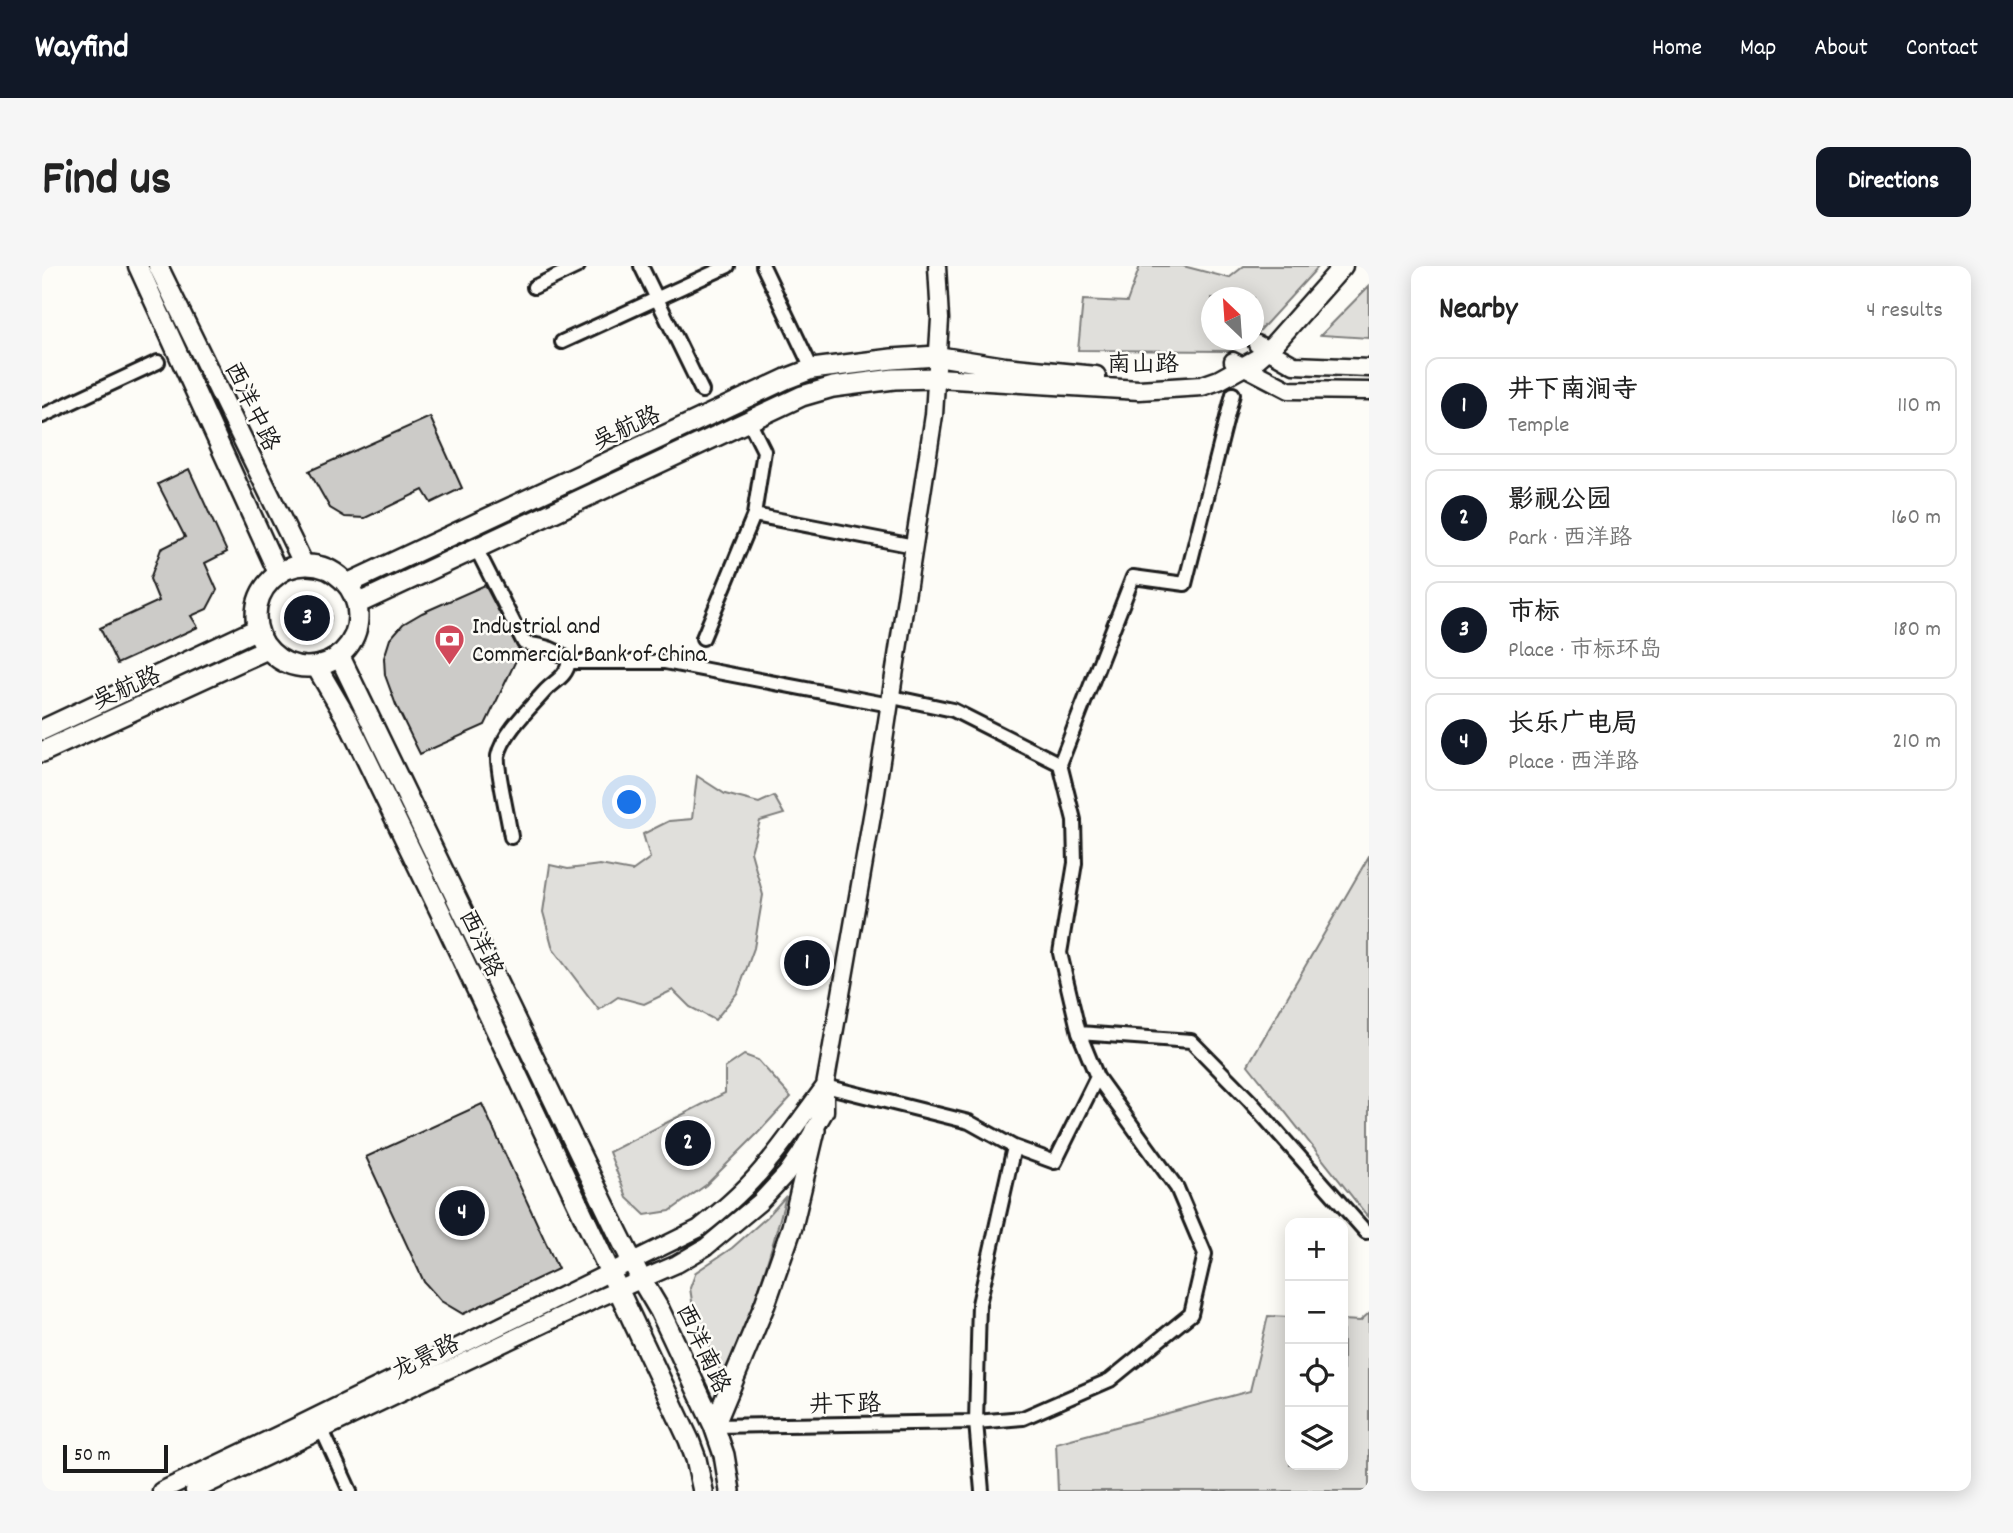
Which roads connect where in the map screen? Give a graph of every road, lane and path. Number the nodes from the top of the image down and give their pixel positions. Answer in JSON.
{"nodes":[{"id":1,"x":578,"y":266,"type":"edge"},
{"id":2,"x":641,"y":266,"type":"edge"},
{"id":3,"x":728,"y":266,"type":"edge"},
{"id":4,"x":763,"y":266,"type":"edge"},
{"id":5,"x":937,"y":266,"type":"edge"},
{"id":6,"x":1329,"y":266,"type":"edge"},
{"id":7,"x":1343,"y":266,"type":"edge"},
{"id":8,"x":149,"y":269,"type":"edge"},
{"id":9,"x":534,"y":286,"type":"dead end"},
{"id":10,"x":657,"y":299,"type":"junction"},
{"id":11,"x":562,"y":342,"type":"dead end"},
{"id":12,"x":1264,"y":345,"type":"edge"},
{"id":13,"x":1264,"y":345,"type":"edge"},
{"id":14,"x":1264,"y":348,"type":"edge"},
{"id":15,"x":1258,"y":350,"type":"edge"},
{"id":16,"x":937,"y":356,"type":"junction"},
{"id":17,"x":158,"y":362,"type":"dead end"},
{"id":18,"x":1239,"y":364,"type":"junction"},
{"id":19,"x":1369,"y":368,"type":"edge"},
{"id":20,"x":811,"y":369,"type":"junction"},
{"id":21,"x":937,"y":378,"type":"junction"},
{"id":22,"x":702,"y":391,"type":"dead end"},
{"id":23,"x":1369,"y":391,"type":"edge"},
{"id":24,"x":1233,"y":394,"type":"dead end"},
{"id":25,"x":42,"y":416,"type":"edge"},
{"id":26,"x":749,"y":421,"type":"junction"},
{"id":27,"x":262,"y":480,"type":"junction"},
{"id":28,"x":240,"y":491,"type":"junction"},
{"id":29,"x":754,"y":515,"type":"junction"},
{"id":30,"x":914,"y":546,"type":"junction"},
{"id":31,"x":476,"y":548,"type":"junction"},
{"id":32,"x":404,"y":557,"type":"junction"},
{"id":33,"x":304,"y":565,"type":"junction"},
{"id":34,"x":278,"y":573,"type":"junction"},
{"id":35,"x":413,"y":578,"type":"junction"},
{"id":36,"x":347,"y":584,"type":"junction"},
{"id":37,"x":357,"y":604,"type":"junction"},
{"id":38,"x":257,"y":629,"type":"junction"},
{"id":39,"x":703,"y":638,"type":"dead end"},
{"id":40,"x":267,"y":649,"type":"junction"},
{"id":41,"x":339,"y":655,"type":"junction"},
{"id":42,"x":569,"y":662,"type":"junction"},
{"id":43,"x":316,"y":666,"type":"junction"},
{"id":44,"x":174,"y":668,"type":"junction"},
{"id":45,"x":183,"y":688,"type":"junction"},
{"id":46,"x":891,"y":701,"type":"junction"},
{"id":47,"x":365,"y":711,"type":"junction"},
{"id":48,"x":347,"y":719,"type":"junction"},
{"id":49,"x":42,"y":730,"type":"edge"},
{"id":50,"x":42,"y":752,"type":"edge"},
{"id":51,"x":1060,"y":764,"type":"junction"},
{"id":52,"x":511,"y":836,"type":"dead end"},
{"id":53,"x":1079,"y":1033,"type":"junction"},
{"id":54,"x":1097,"y":1077,"type":"junction"},
{"id":55,"x":825,"y":1087,"type":"junction"},
{"id":56,"x":815,"y":1130,"type":"junction"},
{"id":57,"x":1014,"y":1147,"type":"junction"},
{"id":58,"x":1366,"y":1231,"type":"dead end"},
{"id":59,"x":618,"y":1233,"type":"joint"},
{"id":60,"x":637,"y":1271,"type":"junction"},
{"id":61,"x":615,"y":1281,"type":"junction"},
{"id":62,"x":976,"y":1422,"type":"junction"},
{"id":63,"x":714,"y":1426,"type":"junction"},
{"id":64,"x":322,"y":1430,"type":"junction"},
{"id":65,"x":161,"y":1491,"type":"edge"},
{"id":66,"x":194,"y":1491,"type":"edge"},
{"id":67,"x":350,"y":1491,"type":"edge"},
{"id":68,"x":703,"y":1491,"type":"edge"},
{"id":69,"x":730,"y":1491,"type":"edge"},
{"id":70,"x":982,"y":1491,"type":"edge"}],
"edges":[{"from":1,"to":9,"type":"street"},
{"from":2,"to":10,"type":"street"},
{"from":3,"to":10,"type":"street"},
{"from":4,"to":20,"type":"street"},
{"from":5,"to":16,"type":"street","name":"龙景路"},
{"from":6,"to":12,"type":"main road","name":"南山路"},
{"from":7,"to":13,"type":"main road","name":"南山路"},
{"from":8,"to":27,"type":"main road","name":"西洋中路"},
{"from":8,"to":28,"type":"main road","name":"西洋中路"},
{"from":10,"to":11,"type":"street"},
{"from":10,"to":22,"type":"street"},
{"from":14,"to":19,"type":"street"},
{"from":15,"to":18,"type":"main road","name":"南山路"},
{"from":16,"to":18,"type":"main road","name":"南山路"},
{"from":16,"to":20,"type":"main road","name":"吴航路"},
{"from":16,"to":21,"type":"street","name":"龙景路"},
{"from":17,"to":25,"type":"street"},
{"from":18,"to":21,"type":"main road","name":"南山路"},
{"from":18,"to":23,"type":"street"},
{"from":20,"to":32,"type":"main road","name":"吴航路"},
{"from":21,"to":26,"type":"main road","name":"吴航路"},
{"from":21,"to":30,"type":"street","name":"龙景路"},
{"from":24,"to":51,"type":"street"},
{"from":26,"to":29,"type":"street"},
{"from":26,"to":31,"type":"main road","name":"吴航路"},
{"from":27,"to":28,"type":"main road"},
{"from":27,"to":33,"type":"main road","name":"西洋中路"},
{"from":28,"to":34,"type":"main road","name":"西洋中路"},
{"from":29,"to":30,"type":"street"},
{"from":29,"to":39,"type":"street"},
{"from":30,"to":46,"type":"street","name":"龙景路"},
{"from":31,"to":35,"type":"main road","name":"吴航路"},
{"from":31,"to":42,"type":"street"},
{"from":32,"to":35,"type":"main road"},
{"from":32,"to":36,"type":"main road","name":"吴航路"},
{"from":33,"to":34,"type":"main road"},
{"from":33,"to":36,"type":"main road"},
{"from":34,"to":38,"type":"main road"},
{"from":35,"to":37,"type":"main road","name":"吴航路"},
{"from":36,"to":37,"type":"main road"},
{"from":37,"to":41,"type":"main road"},
{"from":38,"to":40,"type":"main road"},
{"from":38,"to":44,"type":"main road","name":"吴航路"},
{"from":40,"to":43,"type":"main road"},
{"from":40,"to":45,"type":"main road","name":"吴航路"},
{"from":41,"to":43,"type":"main road"},
{"from":41,"to":47,"type":"main road","name":"西洋路"},
{"from":42,"to":46,"type":"street"},
{"from":42,"to":52,"type":"street"},
{"from":43,"to":48,"type":"main road","name":"西洋路"},
{"from":44,"to":45,"type":"main road"},
{"from":44,"to":49,"type":"main road","name":"吴航路"},
{"from":45,"to":50,"type":"main road","name":"吴航路"},
{"from":46,"to":51,"type":"street"},
{"from":46,"to":55,"type":"street","name":"龙景路"},
{"from":47,"to":48,"type":"main road"},
{"from":47,"to":59,"type":"main road","name":"西洋路"},
{"from":48,"to":61,"type":"main road","name":"西洋路"},
{"from":51,"to":53,"type":"street","name":"井下路"},
{"from":53,"to":54,"type":"street","name":"井下路"},
{"from":53,"to":58,"type":"street"},
{"from":54,"to":57,"type":"street"},
{"from":54,"to":62,"type":"street","name":"井下路"},
{"from":55,"to":56,"type":"street","name":"龙景路"},
{"from":55,"to":57,"type":"street"},
{"from":55,"to":60,"type":"street"},
{"from":56,"to":60,"type":"street","name":"龙景路"},
{"from":56,"to":63,"type":"main road"},
{"from":57,"to":62,"type":"street"},
{"from":59,"to":60,"type":"main road","name":"西洋南路"},
{"from":60,"to":61,"type":"street","name":"龙景路"},
{"from":60,"to":63,"type":"main road","name":"西洋南路"},
{"from":61,"to":64,"type":"street","name":"龙景路"},
{"from":61,"to":65,"type":"street"},
{"from":61,"to":68,"type":"main road"},
{"from":62,"to":63,"type":"street","name":"井下路"},
{"from":62,"to":70,"type":"street"},
{"from":63,"to":69,"type":"main road","name":"西洋南路"},
{"from":64,"to":66,"type":"street","name":"龙景路"},
{"from":64,"to":67,"type":"street"}]}
